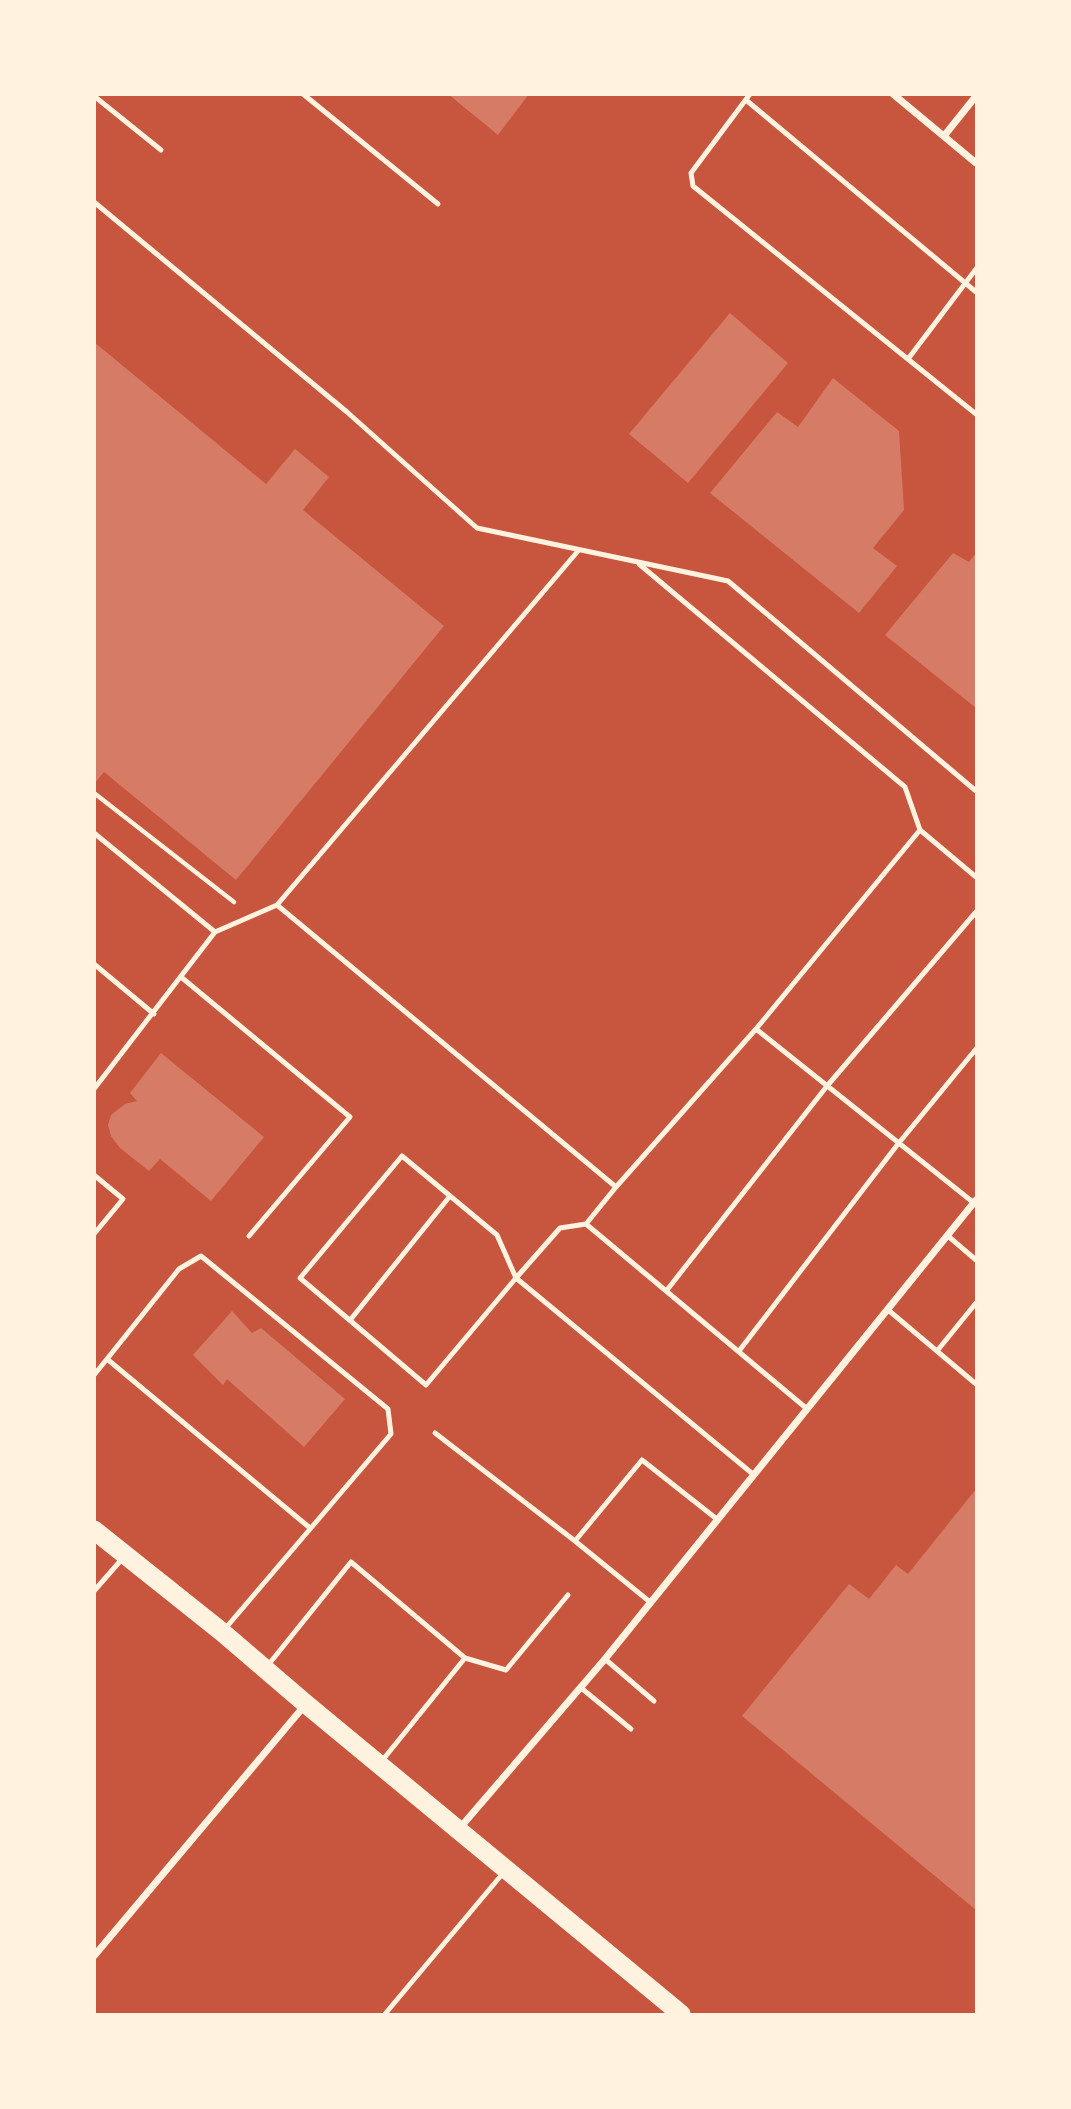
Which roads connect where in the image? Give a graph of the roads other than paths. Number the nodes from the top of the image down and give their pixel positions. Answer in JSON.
{"nodes":[{"id":1,"x":303,"y":94,"type":"edge"},
{"id":2,"x":893,"y":94,"type":"edge"},
{"id":3,"x":94,"y":96,"type":"edge"},
{"id":4,"x":976,"y":96,"type":"edge"},
{"id":5,"x":748,"y":97,"type":"edge"},
{"id":6,"x":944,"y":136,"type":"junction"},
{"id":7,"x":161,"y":150,"type":"dead end"},
{"id":8,"x":976,"y":163,"type":"edge"},
{"id":9,"x":94,"y":202,"type":"edge"},
{"id":10,"x":438,"y":204,"type":"dead end"},
{"id":11,"x":976,"y":269,"type":"edge"},
{"id":12,"x":966,"y":283,"type":"junction"},
{"id":13,"x":976,"y":292,"type":"edge"},
{"id":14,"x":908,"y":359,"type":"junction"},
{"id":15,"x":976,"y":414,"type":"edge"},
{"id":16,"x":578,"y":551,"type":"junction"},
{"id":17,"x":637,"y":563,"type":"junction"},
{"id":18,"x":976,"y":791,"type":"edge"},
{"id":19,"x":920,"y":830,"type":"junction"},
{"id":20,"x":94,"y":833,"type":"edge"},
{"id":21,"x":976,"y":877,"type":"edge"},
{"id":22,"x":276,"y":905,"type":"junction"},
{"id":23,"x":976,"y":912,"type":"edge"},
{"id":24,"x":215,"y":932,"type":"junction"},
{"id":25,"x":94,"y":964,"type":"edge"},
{"id":26,"x":181,"y":977,"type":"junction"},
{"id":27,"x":154,"y":1014,"type":"junction"},
{"id":28,"x":756,"y":1029,"type":"junction"},
{"id":29,"x":976,"y":1049,"type":"edge"},
{"id":30,"x":827,"y":1086,"type":"junction"},
{"id":31,"x":94,"y":1089,"type":"edge"},
{"id":32,"x":898,"y":1144,"type":"junction"},
{"id":33,"x":94,"y":1175,"type":"edge"},
{"id":34,"x":616,"y":1186,"type":"junction"},
{"id":35,"x":450,"y":1196,"type":"junction"},
{"id":36,"x":975,"y":1202,"type":"edge"},
{"id":37,"x":586,"y":1224,"type":"junction"},
{"id":38,"x":94,"y":1234,"type":"edge"},
{"id":39,"x":249,"y":1236,"type":"dead end"},
{"id":40,"x":948,"y":1236,"type":"junction"},
{"id":41,"x":976,"y":1260,"type":"edge"},
{"id":42,"x":516,"y":1278,"type":"junction"},
{"id":43,"x":667,"y":1290,"type":"junction"},
{"id":44,"x":976,"y":1303,"type":"edge"},
{"id":45,"x":887,"y":1309,"type":"junction"},
{"id":46,"x":351,"y":1319,"type":"junction"},
{"id":47,"x":739,"y":1351,"type":"junction"},
{"id":48,"x":937,"y":1351,"type":"junction"},
{"id":49,"x":107,"y":1359,"type":"junction"},
{"id":50,"x":94,"y":1375,"type":"edge"},
{"id":51,"x":976,"y":1384,"type":"edge"},
{"id":52,"x":806,"y":1408,"type":"junction"},
{"id":53,"x":435,"y":1433,"type":"dead end"},
{"id":54,"x":754,"y":1475,"type":"junction"},
{"id":55,"x":718,"y":1520,"type":"junction"},
{"id":56,"x":310,"y":1528,"type":"junction"},
{"id":57,"x":94,"y":1530,"type":"edge"},
{"id":58,"x":575,"y":1541,"type":"junction"},
{"id":59,"x":125,"y":1555,"type":"junction"},
{"id":60,"x":94,"y":1591,"type":"edge"},
{"id":61,"x":568,"y":1595,"type":"dead end"},
{"id":62,"x":650,"y":1602,"type":"junction"},
{"id":63,"x":222,"y":1632,"type":"junction"},
{"id":64,"x":465,"y":1658,"type":"junction"},
{"id":65,"x":605,"y":1659,"type":"junction"},
{"id":66,"x":265,"y":1669,"type":"junction"},
{"id":67,"x":580,"y":1687,"type":"junction"},
{"id":68,"x":654,"y":1701,"type":"dead end"},
{"id":69,"x":306,"y":1704,"type":"junction"},
{"id":70,"x":631,"y":1729,"type":"dead end"},
{"id":71,"x":379,"y":1765,"type":"junction"},
{"id":72,"x":458,"y":1830,"type":"junction"},
{"id":73,"x":506,"y":1870,"type":"junction"},
{"id":74,"x":94,"y":1956,"type":"edge"},
{"id":75,"x":385,"y":2014,"type":"edge"},
{"id":76,"x":681,"y":2014,"type":"edge"}],
"edges":[{"from":1,"to":10,"type":"lane"},
{"from":2,"to":6,"type":"street"},
{"from":3,"to":7,"type":"lane"},
{"from":4,"to":6,"type":"street"},
{"from":5,"to":12,"type":"lane"},
{"from":5,"to":14,"type":"lane"},
{"from":6,"to":8,"type":"street"},
{"from":9,"to":16,"type":"lane"},
{"from":11,"to":12,"type":"lane"},
{"from":12,"to":13,"type":"lane"},
{"from":12,"to":14,"type":"lane"},
{"from":14,"to":15,"type":"lane"},
{"from":16,"to":17,"type":"lane"},
{"from":16,"to":22,"type":"lane"},
{"from":17,"to":18,"type":"lane"},
{"from":17,"to":19,"type":"lane"},
{"from":19,"to":21,"type":"lane"},
{"from":19,"to":28,"type":"lane"},
{"from":20,"to":24,"type":"lane"},
{"from":22,"to":24,"type":"lane"},
{"from":22,"to":34,"type":"lane"},
{"from":23,"to":30,"type":"lane"},
{"from":24,"to":26,"type":"lane"},
{"from":25,"to":27,"type":"lane"},
{"from":26,"to":27,"type":"lane"},
{"from":26,"to":39,"type":"lane"},
{"from":27,"to":31,"type":"lane"},
{"from":28,"to":30,"type":"lane"},
{"from":28,"to":34,"type":"lane"},
{"from":29,"to":32,"type":"lane"},
{"from":30,"to":32,"type":"lane"},
{"from":30,"to":43,"type":"lane"},
{"from":32,"to":36,"type":"lane"},
{"from":32,"to":47,"type":"lane"},
{"from":33,"to":38,"type":"lane"},
{"from":34,"to":37,"type":"lane"},
{"from":35,"to":42,"type":"lane"},
{"from":35,"to":46,"type":"lane"},
{"from":35,"to":46,"type":"lane"},
{"from":36,"to":40,"type":"street"},
{"from":37,"to":42,"type":"lane"},
{"from":37,"to":43,"type":"lane"},
{"from":40,"to":41,"type":"lane"},
{"from":40,"to":45,"type":"street"},
{"from":42,"to":46,"type":"lane"},
{"from":42,"to":54,"type":"lane"},
{"from":43,"to":47,"type":"lane"},
{"from":44,"to":48,"type":"lane"},
{"from":45,"to":48,"type":"lane"},
{"from":45,"to":52,"type":"street"},
{"from":47,"to":52,"type":"lane"},
{"from":48,"to":51,"type":"lane"},
{"from":49,"to":50,"type":"lane"},
{"from":49,"to":56,"type":"lane"},
{"from":49,"to":56,"type":"lane"},
{"from":52,"to":54,"type":"street"},
{"from":53,"to":58,"type":"lane"},
{"from":54,"to":55,"type":"street"},
{"from":55,"to":58,"type":"lane"},
{"from":55,"to":62,"type":"street"},
{"from":56,"to":63,"type":"lane"},
{"from":57,"to":59,"type":"highway"},
{"from":58,"to":62,"type":"lane"},
{"from":59,"to":60,"type":"lane"},
{"from":59,"to":63,"type":"highway"},
{"from":61,"to":64,"type":"lane"},
{"from":62,"to":65,"type":"street"},
{"from":63,"to":66,"type":"highway"},
{"from":64,"to":66,"type":"lane"},
{"from":64,"to":71,"type":"lane"},
{"from":65,"to":67,"type":"street"},
{"from":65,"to":68,"type":"lane"},
{"from":66,"to":69,"type":"highway"},
{"from":67,"to":70,"type":"lane"},
{"from":67,"to":72,"type":"street"},
{"from":69,"to":71,"type":"highway"},
{"from":69,"to":74,"type":"street"},
{"from":71,"to":72,"type":"highway"},
{"from":72,"to":73,"type":"highway"},
{"from":73,"to":75,"type":"lane"},
{"from":73,"to":76,"type":"highway"}]}
